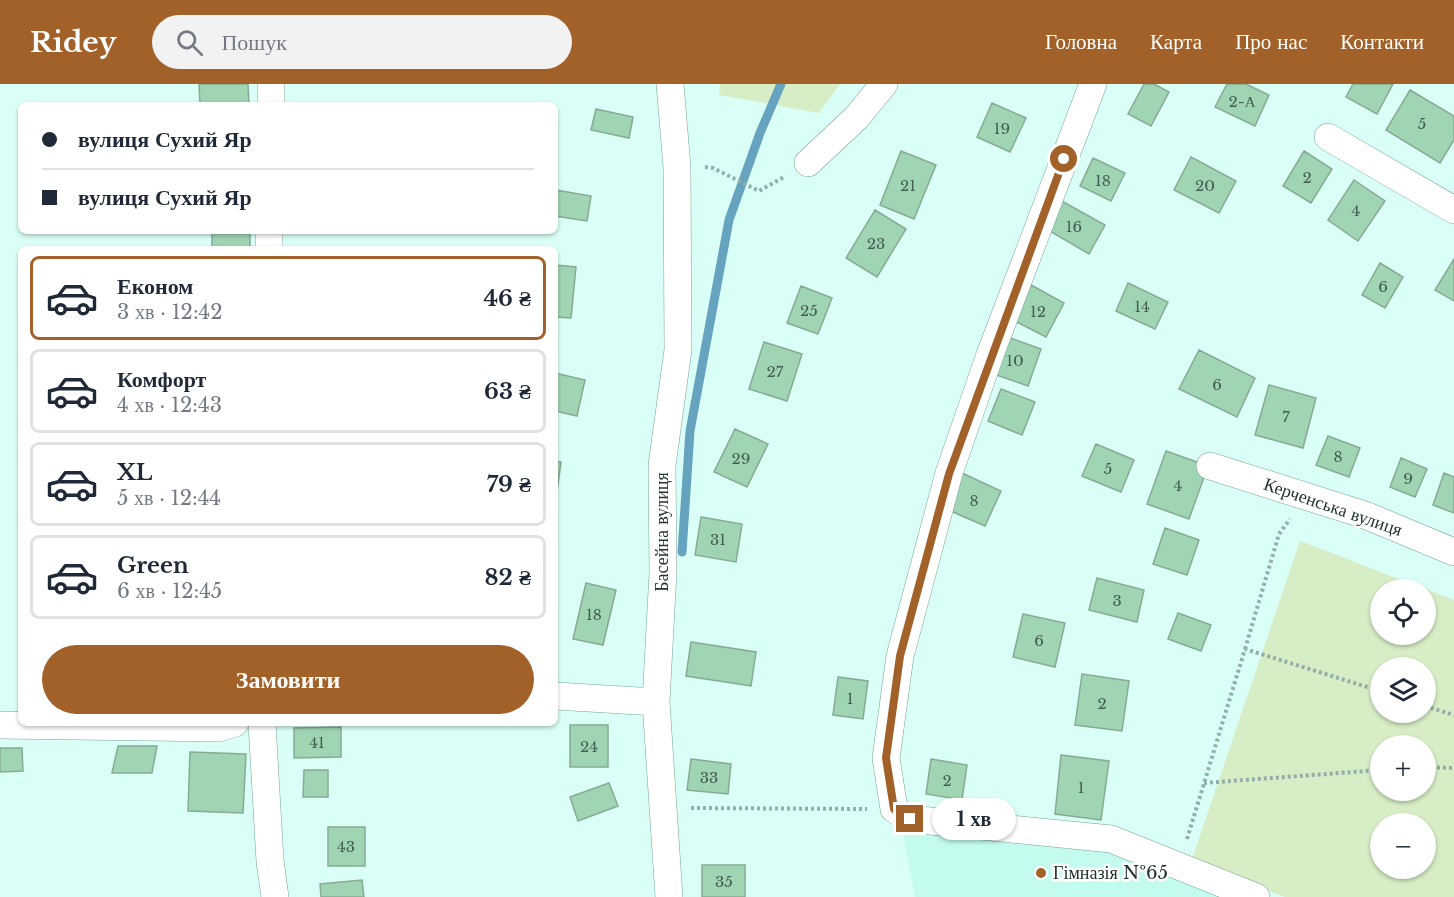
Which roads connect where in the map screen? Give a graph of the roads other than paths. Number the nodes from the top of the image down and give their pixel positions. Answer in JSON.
{"nodes":[{"id":1,"x":271,"y":84,"type":"edge"},
{"id":2,"x":670,"y":84,"type":"edge"},
{"id":3,"x":884,"y":84,"type":"edge"},
{"id":4,"x":1093,"y":84,"type":"edge"},
{"id":5,"x":271,"y":102,"type":"edge"},
{"id":6,"x":1328,"y":137,"type":"dead end"},
{"id":7,"x":808,"y":163,"type":"dead end"},
{"id":8,"x":1454,"y":210,"type":"edge"},
{"id":9,"x":1210,"y":466,"type":"dead end"},
{"id":10,"x":1454,"y":552,"type":"edge"},
{"id":11,"x":558,"y":696,"type":"edge"},
{"id":12,"x":656,"y":702,"type":"junction"},
{"id":13,"x":0,"y":725,"type":"edge"},
{"id":14,"x":18,"y":725,"type":"edge"},
{"id":15,"x":73,"y":726,"type":"edge"},
{"id":16,"x":225,"y":726,"type":"edge"},
{"id":17,"x":262,"y":726,"type":"edge"},
{"id":18,"x":275,"y":897,"type":"edge"},
{"id":19,"x":669,"y":897,"type":"edge"},
{"id":20,"x":1256,"y":897,"type":"edge"}],
"edges":[{"from":1,"to":5,"type":"street"},
{"from":2,"to":12,"type":"street","name":"Басейна вулиця"},
{"from":3,"to":7,"type":"street"},
{"from":4,"to":20,"type":"street"},
{"from":6,"to":8,"type":"street"},
{"from":9,"to":10,"type":"street","name":"Керченська вулиця"},
{"from":11,"to":12,"type":"street"},
{"from":12,"to":19,"type":"street","name":"Басейна вулиця"},
{"from":13,"to":14,"type":"street"},
{"from":15,"to":16,"type":"street"},
{"from":17,"to":18,"type":"street"}]}
